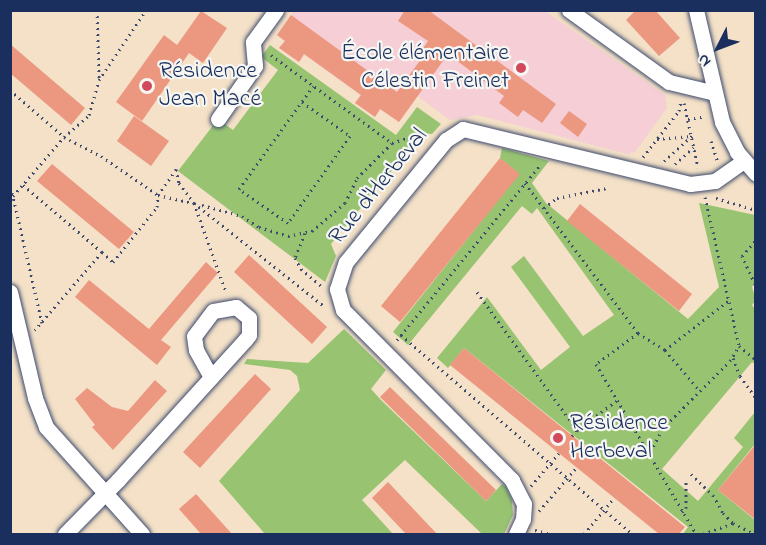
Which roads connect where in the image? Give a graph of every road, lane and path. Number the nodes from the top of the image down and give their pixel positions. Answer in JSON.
{"nodes":[{"id":1,"x":97,"y":10,"type":"edge"},
{"id":2,"x":146,"y":10,"type":"edge"},
{"id":3,"x":276,"y":10,"type":"edge"},
{"id":4,"x":569,"y":10,"type":"edge"},
{"id":5,"x":696,"y":10,"type":"edge"},
{"id":6,"x":253,"y":42,"type":"junction"},
{"id":7,"x":99,"y":80,"type":"junction"},
{"id":8,"x":313,"y":86,"type":"junction"},
{"id":9,"x":10,"y":90,"type":"edge"},
{"id":10,"x":715,"y":93,"type":"junction"},
{"id":11,"x":302,"y":102,"type":"junction"},
{"id":12,"x":704,"y":116,"type":"dead end"},
{"id":13,"x":218,"y":119,"type":"dead end"},
{"id":14,"x":707,"y":126,"type":"dead end"},
{"id":15,"x":710,"y":135,"type":"dead end"},
{"id":16,"x":64,"y":136,"type":"junction"},
{"id":17,"x":692,"y":136,"type":"junction"},
{"id":18,"x":657,"y":139,"type":"junction"},
{"id":19,"x":446,"y":140,"type":"junction"},
{"id":20,"x":392,"y":143,"type":"junction"},
{"id":21,"x":694,"y":147,"type":"junction"},
{"id":22,"x":545,"y":159,"type":"dead end"},
{"id":23,"x":744,"y":161,"type":"junction"},
{"id":24,"x":650,"y":162,"type":"dead end"},
{"id":25,"x":671,"y":167,"type":"junction"},
{"id":26,"x":715,"y":168,"type":"dead end"},
{"id":27,"x":681,"y":169,"type":"dead end"},
{"id":28,"x":691,"y":171,"type":"dead end"},
{"id":29,"x":756,"y":174,"type":"edge"},
{"id":30,"x":525,"y":183,"type":"junction"},
{"id":31,"x":702,"y":183,"type":"junction"},
{"id":32,"x":22,"y":185,"type":"junction"},
{"id":33,"x":10,"y":187,"type":"edge"},
{"id":34,"x":607,"y":188,"type":"dead end"},
{"id":35,"x":158,"y":195,"type":"junction"},
{"id":36,"x":13,"y":196,"type":"junction"},
{"id":37,"x":194,"y":203,"type":"junction"},
{"id":38,"x":200,"y":205,"type":"junction"},
{"id":39,"x":544,"y":208,"type":"junction"},
{"id":40,"x":756,"y":210,"type":"edge"},
{"id":41,"x":305,"y":232,"type":"junction"},
{"id":42,"x":756,"y":240,"type":"edge"},
{"id":43,"x":102,"y":252,"type":"junction"},
{"id":44,"x":755,"y":284,"type":"edge"},
{"id":45,"x":477,"y":292,"type":"dead end"},
{"id":46,"x":11,"y":296,"type":"edge"},
{"id":47,"x":728,"y":301,"type":"junction"},
{"id":48,"x":340,"y":303,"type":"junction"},
{"id":49,"x":230,"y":305,"type":"junction"},
{"id":50,"x":42,"y":323,"type":"junction"},
{"id":51,"x":638,"y":333,"type":"junction"},
{"id":52,"x":401,"y":335,"type":"junction"},
{"id":53,"x":23,"y":345,"type":"junction"},
{"id":54,"x":739,"y":346,"type":"junction"},
{"id":55,"x":665,"y":350,"type":"junction"},
{"id":56,"x":384,"y":356,"type":"junction"},
{"id":57,"x":733,"y":356,"type":"junction"},
{"id":58,"x":756,"y":360,"type":"edge"},
{"id":59,"x":211,"y":377,"type":"junction"},
{"id":60,"x":699,"y":390,"type":"junction"},
{"id":61,"x":756,"y":398,"type":"edge"},
{"id":62,"x":616,"y":401,"type":"junction"},
{"id":63,"x":577,"y":430,"type":"junction"},
{"id":64,"x":572,"y":436,"type":"dead end"},
{"id":65,"x":559,"y":453,"type":"dead end"},
{"id":66,"x":648,"y":457,"type":"junction"},
{"id":67,"x":549,"y":465,"type":"junction"},
{"id":68,"x":577,"y":467,"type":"dead end"},
{"id":69,"x":691,"y":474,"type":"dead end"},
{"id":70,"x":566,"y":480,"type":"junction"},
{"id":71,"x":686,"y":480,"type":"dead end"},
{"id":72,"x":520,"y":492,"type":"junction"},
{"id":73,"x":105,"y":494,"type":"junction"},
{"id":74,"x":614,"y":498,"type":"dead end"},
{"id":75,"x":604,"y":511,"type":"junction"},
{"id":76,"x":682,"y":512,"type":"junction"},
{"id":77,"x":733,"y":524,"type":"junction"},
{"id":78,"x":532,"y":529,"type":"dead end"},
{"id":79,"x":65,"y":534,"type":"edge"},
{"id":80,"x":142,"y":534,"type":"edge"},
{"id":81,"x":516,"y":534,"type":"edge"},
{"id":82,"x":584,"y":534,"type":"edge"},
{"id":83,"x":632,"y":534,"type":"edge"},
{"id":84,"x":696,"y":534,"type":"edge"},
{"id":85,"x":703,"y":534,"type":"edge"},
{"id":86,"x":755,"y":534,"type":"edge"}],
"edges":[{"from":1,"to":7,"type":"path"},
{"from":2,"to":7,"type":"path"},
{"from":3,"to":6,"type":"street"},
{"from":4,"to":10,"type":"street"},
{"from":5,"to":10,"type":"street"},
{"from":6,"to":8,"type":"path"},
{"from":6,"to":13,"type":"street"},
{"from":7,"to":16,"type":"path"},
{"from":8,"to":11,"type":"path"},
{"from":8,"to":20,"type":"path"},
{"from":9,"to":16,"type":"path"},
{"from":10,"to":23,"type":"street"},
{"from":11,"to":11,"type":"path"},
{"from":12,"to":14,"type":"path"},
{"from":15,"to":26,"type":"path"},
{"from":16,"to":32,"type":"path"},
{"from":16,"to":35,"type":"path"},
{"from":17,"to":18,"type":"path"},
{"from":17,"to":18,"type":"path"},
{"from":17,"to":21,"type":"path"},
{"from":17,"to":25,"type":"path"},
{"from":18,"to":24,"type":"path"},
{"from":19,"to":20,"type":"path"},
{"from":19,"to":31,"type":"street","name":"Rue d'Herbeval"},
{"from":19,"to":48,"type":"street","name":"Rue d'Herbeval"},
{"from":20,"to":41,"type":"path"},
{"from":21,"to":25,"type":"path"},
{"from":21,"to":31,"type":"path"},
{"from":22,"to":30,"type":"path"},
{"from":23,"to":29,"type":"street"},
{"from":23,"to":31,"type":"street","name":"Rue d'Herbeval"},
{"from":25,"to":27,"type":"path"},
{"from":28,"to":31,"type":"path"},
{"from":30,"to":39,"type":"path"},
{"from":30,"to":52,"type":"path"},
{"from":31,"to":40,"type":"path"},
{"from":31,"to":47,"type":"path"},
{"from":32,"to":36,"type":"path"},
{"from":32,"to":43,"type":"path"},
{"from":33,"to":36,"type":"path"},
{"from":34,"to":39,"type":"path"},
{"from":35,"to":37,"type":"path"},
{"from":35,"to":37,"type":"path"},
{"from":35,"to":43,"type":"path"},
{"from":36,"to":50,"type":"path"},
{"from":37,"to":38,"type":"path"},
{"from":37,"to":49,"type":"path"},
{"from":38,"to":41,"type":"path"},
{"from":38,"to":48,"type":"path"},
{"from":39,"to":51,"type":"path"},
{"from":41,"to":48,"type":"path"},
{"from":42,"to":44,"type":"path"},
{"from":43,"to":50,"type":"path"},
{"from":45,"to":63,"type":"path"},
{"from":46,"to":53,"type":"street"},
{"from":47,"to":54,"type":"path"},
{"from":47,"to":55,"type":"path"},
{"from":48,"to":56,"type":"street"},
{"from":49,"to":59,"type":"street"},
{"from":49,"to":59,"type":"street"},
{"from":50,"to":53,"type":"path"},
{"from":51,"to":55,"type":"path"},
{"from":51,"to":62,"type":"path"},
{"from":52,"to":56,"type":"path"},
{"from":52,"to":67,"type":"path"},
{"from":53,"to":73,"type":"street"},
{"from":54,"to":57,"type":"path"},
{"from":54,"to":58,"type":"path"},
{"from":55,"to":60,"type":"path"},
{"from":56,"to":72,"type":"street"},
{"from":57,"to":60,"type":"path"},
{"from":57,"to":61,"type":"path"},
{"from":59,"to":73,"type":"street"},
{"from":60,"to":66,"type":"path"},
{"from":62,"to":63,"type":"path"},
{"from":62,"to":66,"type":"path"},
{"from":63,"to":64,"type":"path"},
{"from":65,"to":67,"type":"path"},
{"from":66,"to":76,"type":"path"},
{"from":67,"to":70,"type":"path"},
{"from":67,"to":72,"type":"path"},
{"from":68,"to":70,"type":"path"},
{"from":69,"to":77,"type":"path"},
{"from":70,"to":75,"type":"path"},
{"from":70,"to":78,"type":"path"},
{"from":71,"to":76,"type":"path"},
{"from":72,"to":81,"type":"street"},
{"from":73,"to":79,"type":"street"},
{"from":73,"to":80,"type":"street"},
{"from":74,"to":75,"type":"path"},
{"from":75,"to":82,"type":"path"},
{"from":75,"to":83,"type":"path"},
{"from":76,"to":84,"type":"path"},
{"from":77,"to":85,"type":"path"},
{"from":77,"to":86,"type":"path"}]}
